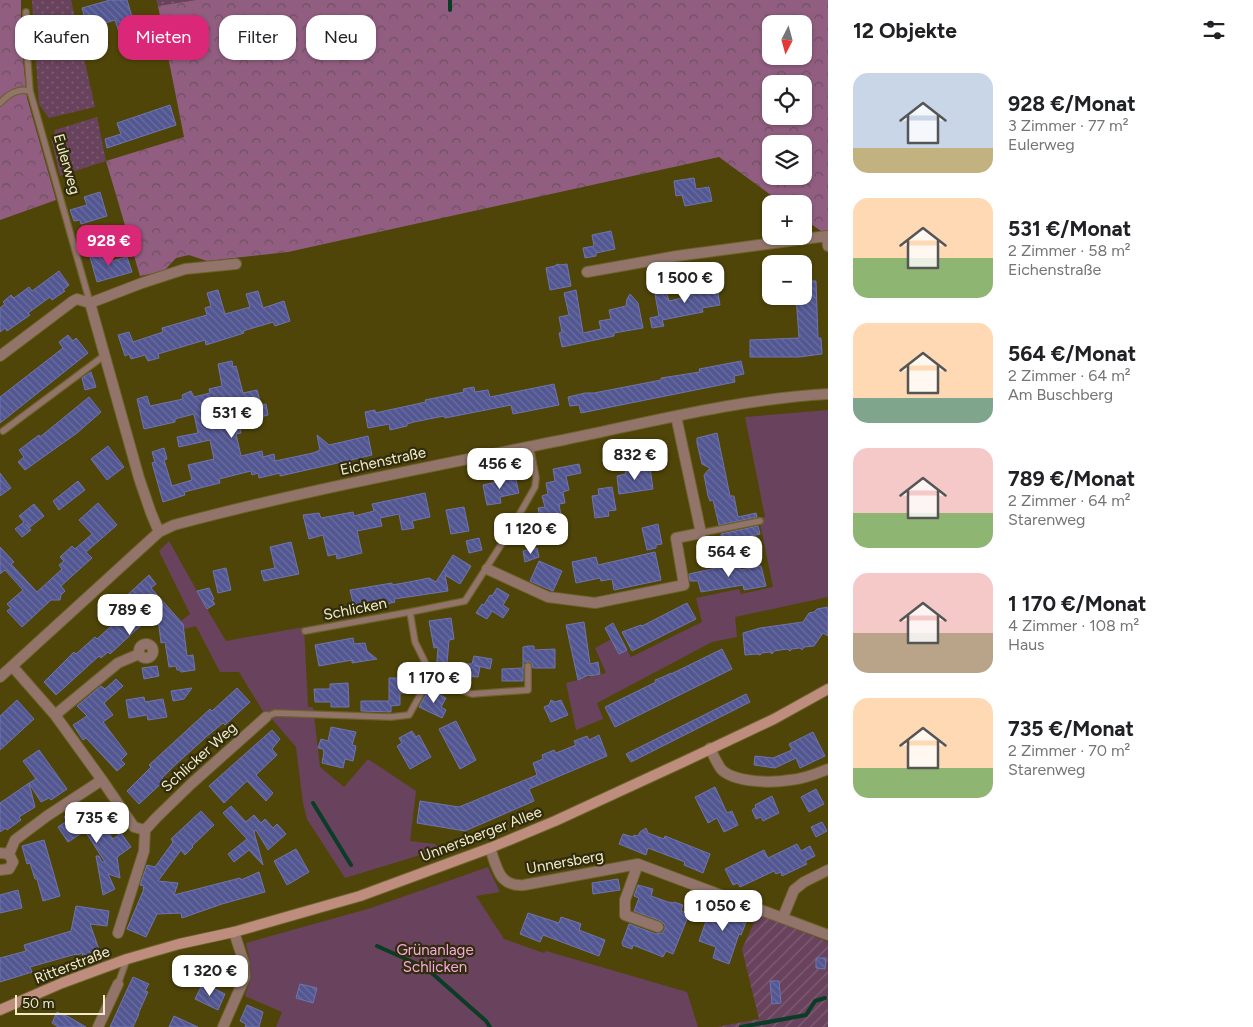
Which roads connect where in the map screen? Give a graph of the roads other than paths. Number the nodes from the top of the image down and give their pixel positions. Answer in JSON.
{"nodes":[{"id":1,"x":26,"y":12,"type":"dead end"},
{"id":2,"x":30,"y":91,"type":"junction"},
{"id":3,"x":0,"y":103,"type":"edge"},
{"id":4,"x":828,"y":246,"type":"edge"},
{"id":5,"x":236,"y":264,"type":"dead end"},
{"id":6,"x":587,"y":272,"type":"dead end"},
{"id":7,"x":90,"y":303,"type":"junction"},
{"id":8,"x":105,"y":355,"type":"junction"},
{"id":9,"x":0,"y":356,"type":"edge"},
{"id":10,"x":828,"y":394,"type":"edge"},
{"id":11,"x":676,"y":416,"type":"junction"},
{"id":12,"x":3,"y":431,"type":"dead end"},
{"id":13,"x":530,"y":446,"type":"junction"},
{"id":14,"x":760,"y":521,"type":"dead end"},
{"id":15,"x":159,"y":532,"type":"junction"},
{"id":16,"x":701,"y":533,"type":"junction"},
{"id":17,"x":487,"y":569,"type":"junction"},
{"id":18,"x":410,"y":612,"type":"junction"},
{"id":19,"x":305,"y":631,"type":"dead end"},
{"id":20,"x":139,"y":654,"type":"dead end"},
{"id":21,"x":12,"y":666,"type":"junction"},
{"id":22,"x":528,"y":666,"type":"dead end"},
{"id":23,"x":0,"y":677,"type":"edge"},
{"id":24,"x":429,"y":679,"type":"junction"},
{"id":25,"x":828,"y":689,"type":"edge"},
{"id":26,"x":55,"y":714,"type":"junction"},
{"id":27,"x":266,"y":718,"type":"joint"},
{"id":28,"x":710,"y":748,"type":"junction"},
{"id":29,"x":828,"y":769,"type":"edge"},
{"id":30,"x":102,"y":780,"type":"junction"},
{"id":31,"x":145,"y":830,"type":"junction"},
{"id":32,"x":490,"y":848,"type":"junction"},
{"id":33,"x":5,"y":854,"type":"edge"},
{"id":34,"x":638,"y":864,"type":"junction"},
{"id":35,"x":0,"y":870,"type":"edge"},
{"id":36,"x":828,"y":870,"type":"edge"},
{"id":37,"x":783,"y":917,"type":"junction"},
{"id":38,"x":658,"y":927,"type":"dead end"},
{"id":39,"x":234,"y":932,"type":"junction"},
{"id":40,"x":118,"y":933,"type":"dead end"},
{"id":41,"x":828,"y":935,"type":"edge"},
{"id":42,"x":127,"y":959,"type":"junction"},
{"id":43,"x":118,"y":984,"type":"joint"},
{"id":44,"x":0,"y":1010,"type":"edge"},
{"id":45,"x":98,"y":1027,"type":"edge"},
{"id":46,"x":223,"y":1027,"type":"edge"}],
"edges":[{"from":1,"to":2,"type":"lane","name":"Eulerweg"},
{"from":2,"to":3,"type":"lane"},
{"from":2,"to":7,"type":"lane","name":"Eulerweg"},
{"from":4,"to":6,"type":"street"},
{"from":5,"to":7,"type":"street"},
{"from":7,"to":8,"type":"street","name":"Eulerweg"},
{"from":7,"to":9,"type":"street"},
{"from":8,"to":12,"type":"lane"},
{"from":8,"to":15,"type":"street","name":"Eulerweg"},
{"from":10,"to":11,"type":"street","name":"Eichenstraße"},
{"from":11,"to":13,"type":"street","name":"Eichenstraße"},
{"from":11,"to":16,"type":"street"},
{"from":13,"to":15,"type":"street","name":"Eichenstraße"},
{"from":13,"to":17,"type":"lane","name":"Schlicken"},
{"from":14,"to":16,"type":"lane"},
{"from":15,"to":21,"type":"street","name":"Eichenstraße"},
{"from":16,"to":17,"type":"street"},
{"from":17,"to":18,"type":"lane","name":"Schlicken"},
{"from":18,"to":19,"type":"lane","name":"Schlicken"},
{"from":18,"to":24,"type":"lane","name":"Schlicken"},
{"from":20,"to":26,"type":"street"},
{"from":21,"to":23,"type":"street","name":"Eichenstraße"},
{"from":21,"to":26,"type":"street"},
{"from":22,"to":24,"type":"lane"},
{"from":24,"to":27,"type":"lane"},
{"from":25,"to":28,"type":"main road","name":"Unnersberger Allee"},
{"from":26,"to":30,"type":"street"},
{"from":27,"to":31,"type":"street","name":"Schlicker Weg"},
{"from":28,"to":29,"type":"street"},
{"from":28,"to":32,"type":"main road","name":"Unnersberger Allee"},
{"from":30,"to":31,"type":"street"},
{"from":30,"to":33,"type":"street"},
{"from":31,"to":40,"type":"street"},
{"from":32,"to":34,"type":"street","name":"Unnersberg"},
{"from":32,"to":39,"type":"main road","name":"Unnersberger Allee"},
{"from":33,"to":35,"type":"street"},
{"from":34,"to":37,"type":"street"},
{"from":34,"to":38,"type":"street"},
{"from":36,"to":37,"type":"street"},
{"from":37,"to":41,"type":"street"},
{"from":39,"to":42,"type":"main road","name":"Unnersberger Allee"},
{"from":39,"to":46,"type":"street"},
{"from":42,"to":43,"type":"lane"},
{"from":42,"to":44,"type":"main road","name":"Ritterstraße"},
{"from":43,"to":45,"type":"street"}]}
